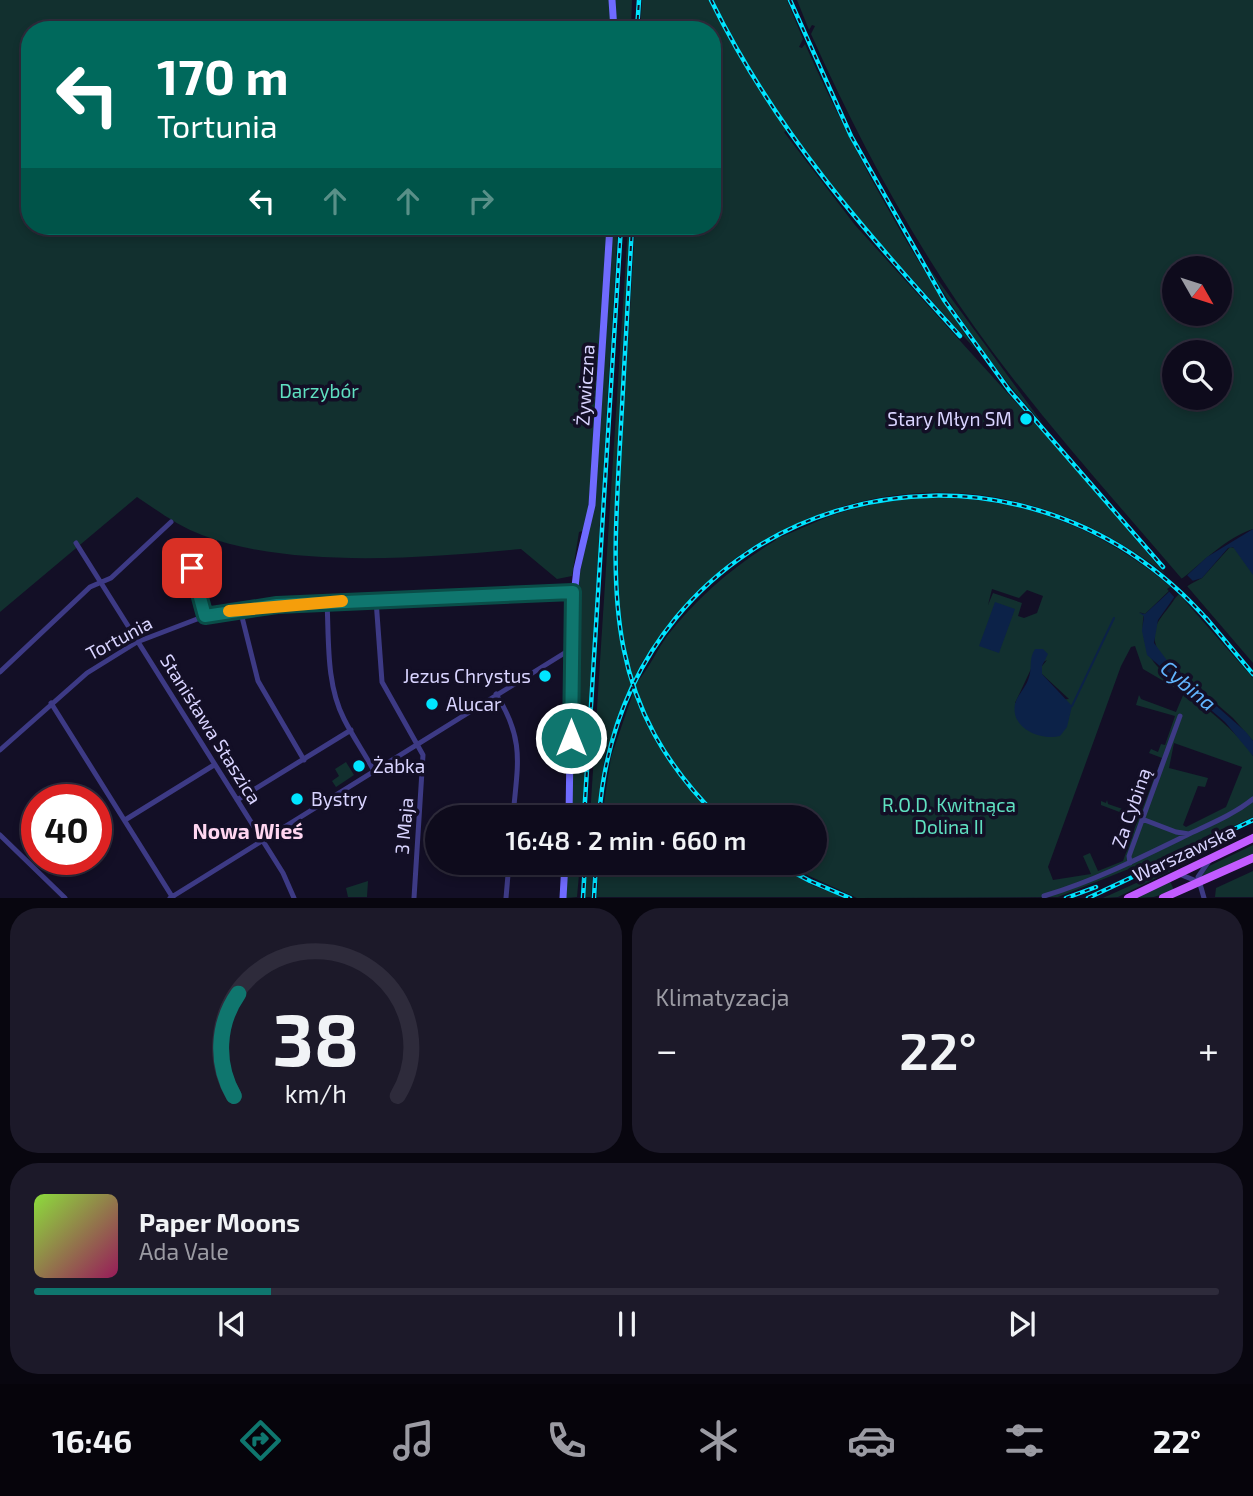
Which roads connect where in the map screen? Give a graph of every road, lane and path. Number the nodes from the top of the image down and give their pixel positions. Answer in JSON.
{"nodes":[{"id":1,"x":612,"y":0,"type":"edge"},
{"id":2,"x":613,"y":21,"type":"edge"},
{"id":3,"x":609,"y":235,"type":"edge"},
{"id":4,"x":171,"y":522,"type":"dead end"},
{"id":5,"x":76,"y":543,"type":"dead end"},
{"id":6,"x":192,"y":568,"type":"dead end"},
{"id":7,"x":100,"y":584,"type":"junction"},
{"id":8,"x":573,"y":592,"type":"junction"},
{"id":9,"x":376,"y":600,"type":"junction"},
{"id":10,"x":327,"y":602,"type":"junction"},
{"id":11,"x":240,"y":609,"type":"junction"},
{"id":12,"x":205,"y":616,"type":"junction"},
{"id":13,"x":137,"y":642,"type":"junction"},
{"id":14,"x":571,"y":649,"type":"junction"},
{"id":15,"x":0,"y":672,"type":"edge"},
{"id":16,"x":496,"y":694,"type":"junction"},
{"id":17,"x":51,"y":703,"type":"junction"},
{"id":18,"x":1180,"y":716,"type":"dead end"},
{"id":19,"x":351,"y":730,"type":"junction"},
{"id":20,"x":418,"y":744,"type":"junction"},
{"id":21,"x":0,"y":750,"type":"edge"},
{"id":22,"x":304,"y":760,"type":"junction"},
{"id":23,"x":214,"y":765,"type":"junction"},
{"id":24,"x":374,"y":771,"type":"junction"},
{"id":25,"x":1253,"y":799,"type":"edge"},
{"id":26,"x":237,"y":800,"type":"junction"},
{"id":27,"x":514,"y":805,"type":"edge"},
{"id":28,"x":569,"y":805,"type":"edge"},
{"id":29,"x":1142,"y":819,"type":"junction"},
{"id":30,"x":125,"y":820,"type":"junction"},
{"id":31,"x":1189,"y":834,"type":"junction"},
{"id":32,"x":0,"y":835,"type":"edge"},
{"id":33,"x":1253,"y":838,"type":"edge"},
{"id":34,"x":262,"y":841,"type":"junction"},
{"id":35,"x":1210,"y":858,"type":"junction"},
{"id":36,"x":1253,"y":858,"type":"edge"},
{"id":37,"x":1130,"y":863,"type":"junction"},
{"id":38,"x":1177,"y":874,"type":"junction"},
{"id":39,"x":508,"y":875,"type":"edge"},
{"id":40,"x":564,"y":875,"type":"edge"},
{"id":41,"x":1199,"y":882,"type":"junction"},
{"id":42,"x":1044,"y":896,"type":"edge"},
{"id":43,"x":172,"y":897,"type":"edge"},
{"id":44,"x":65,"y":898,"type":"edge"},
{"id":45,"x":294,"y":898,"type":"edge"},
{"id":46,"x":414,"y":898,"type":"edge"},
{"id":47,"x":506,"y":898,"type":"edge"},
{"id":48,"x":563,"y":898,"type":"edge"},
{"id":49,"x":1128,"y":898,"type":"edge"},
{"id":50,"x":1163,"y":898,"type":"edge"},
{"id":51,"x":1204,"y":898,"type":"edge"}],
"edges":[{"from":1,"to":2,"type":"street"},
{"from":3,"to":8,"type":"street","name":"Żywiczna"},
{"from":4,"to":7,"type":"street"},
{"from":5,"to":7,"type":"street","name":"Stanisława Staszica"},
{"from":6,"to":12,"type":"street"},
{"from":7,"to":13,"type":"street","name":"Stanisława Staszica"},
{"from":7,"to":15,"type":"street"},
{"from":8,"to":9,"type":"street","name":"Tortunia"},
{"from":8,"to":14,"type":"street","name":"Żywiczna"},
{"from":9,"to":10,"type":"street","name":"Tortunia"},
{"from":9,"to":20,"type":"street","name":"3 Maja"},
{"from":10,"to":11,"type":"street","name":"Tortunia"},
{"from":10,"to":19,"type":"street"},
{"from":11,"to":12,"type":"street","name":"Tortunia"},
{"from":11,"to":22,"type":"street"},
{"from":12,"to":13,"type":"street","name":"Tortunia"},
{"from":13,"to":17,"type":"street","name":"Tortunia"},
{"from":13,"to":23,"type":"street","name":"Stanisława Staszica"},
{"from":14,"to":16,"type":"street"},
{"from":14,"to":28,"type":"street","name":"Żywiczna"},
{"from":16,"to":20,"type":"street"},
{"from":16,"to":27,"type":"street"},
{"from":17,"to":21,"type":"street","name":"Tortunia"},
{"from":17,"to":30,"type":"street"},
{"from":18,"to":29,"type":"street","name":"Za Cybiną"},
{"from":19,"to":22,"type":"street"},
{"from":19,"to":24,"type":"street"},
{"from":20,"to":24,"type":"street"},
{"from":20,"to":46,"type":"street","name":"3 Maja"},
{"from":22,"to":26,"type":"street"},
{"from":23,"to":26,"type":"street","name":"Stanisława Staszica"},
{"from":23,"to":30,"type":"street"},
{"from":24,"to":34,"type":"street"},
{"from":25,"to":31,"type":"street"},
{"from":26,"to":34,"type":"street","name":"Stanisława Staszica"},
{"from":29,"to":31,"type":"street"},
{"from":29,"to":37,"type":"street","name":"Za Cybiną"},
{"from":30,"to":43,"type":"street"},
{"from":31,"to":37,"type":"street"},
{"from":32,"to":44,"type":"street"},
{"from":33,"to":35,"type":"main road","name":"Warszawska"},
{"from":34,"to":43,"type":"street"},
{"from":34,"to":45,"type":"street","name":"Stanisława Staszica"},
{"from":35,"to":38,"type":"main road","name":"Warszawska"},
{"from":35,"to":41,"type":"street"},
{"from":36,"to":41,"type":"main road","name":"Warszawska"},
{"from":37,"to":42,"type":"street","name":"Za Cybiną"},
{"from":38,"to":41,"type":"street"},
{"from":38,"to":49,"type":"main road","name":"Warszawska"},
{"from":39,"to":47,"type":"street"},
{"from":40,"to":48,"type":"street"},
{"from":41,"to":50,"type":"main road","name":"Warszawska"},
{"from":41,"to":51,"type":"street"}]}
